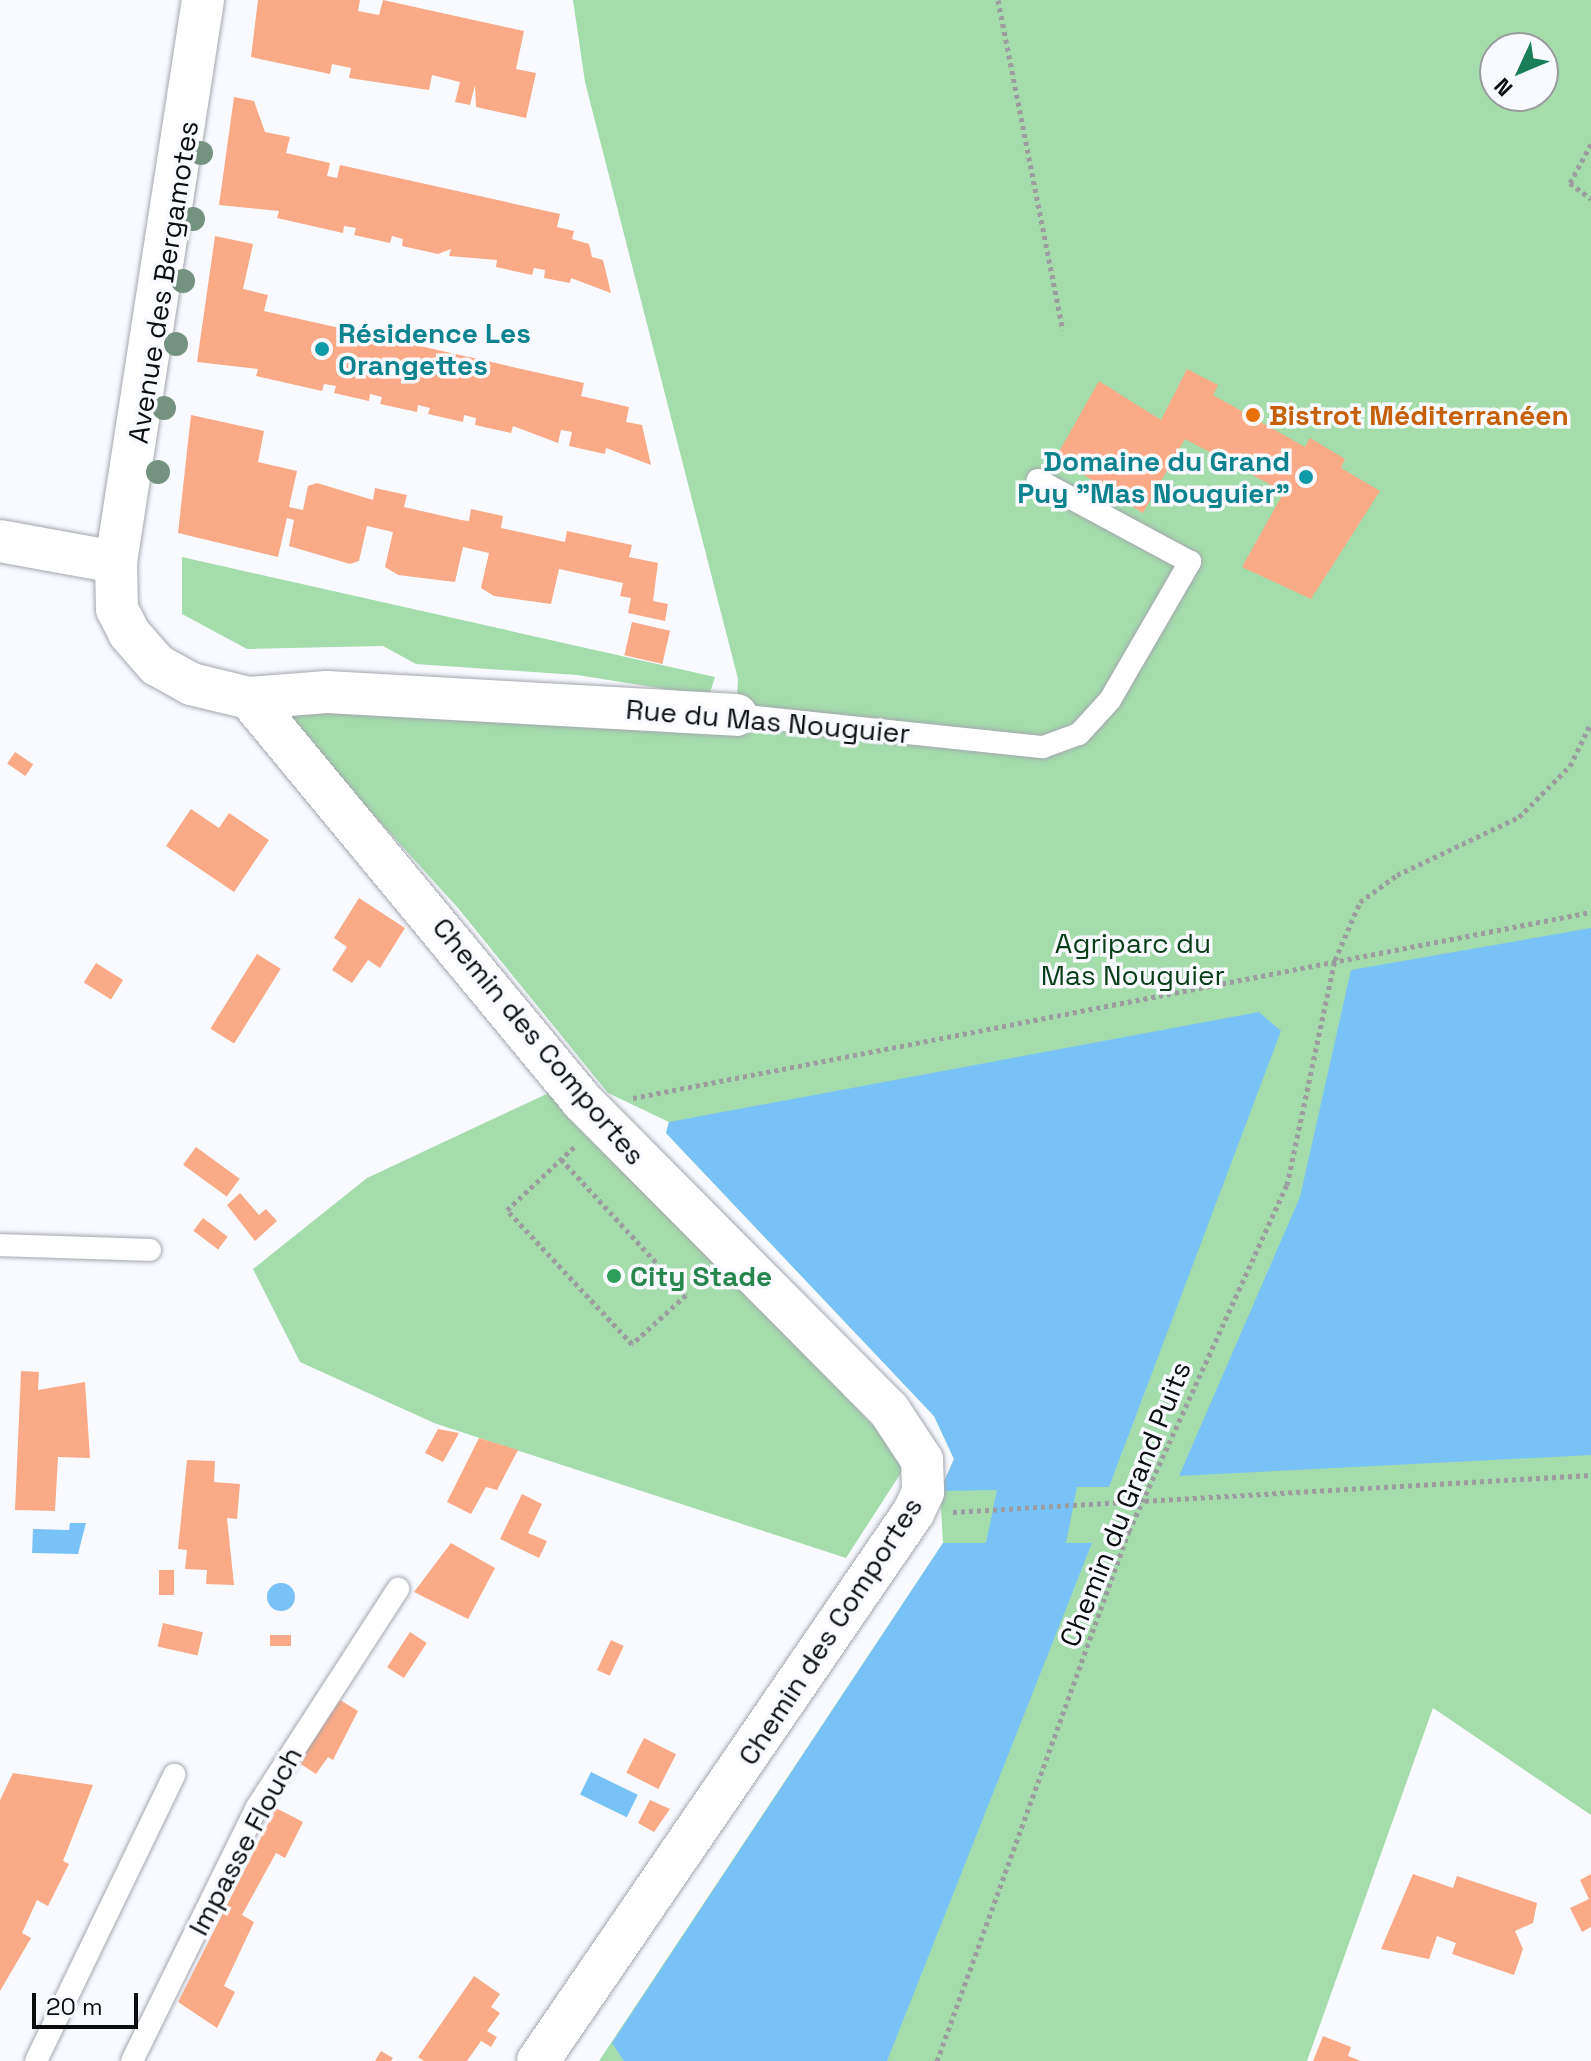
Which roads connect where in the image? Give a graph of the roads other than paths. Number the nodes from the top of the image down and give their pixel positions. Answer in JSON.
{"nodes":[{"id":1,"x":203,"y":0,"type":"edge"},
{"id":2,"x":1038,"y":480,"type":"dead end"},
{"id":3,"x":0,"y":541,"type":"edge"},
{"id":4,"x":116,"y":562,"type":"junction"},
{"id":5,"x":249,"y":698,"type":"junction"},
{"id":6,"x":736,"y":715,"type":"joint"},
{"id":7,"x":0,"y":1245,"type":"edge"},
{"id":8,"x":150,"y":1250,"type":"dead end"},
{"id":9,"x":398,"y":1589,"type":"dead end"},
{"id":10,"x":174,"y":1775,"type":"dead end"},
{"id":11,"x":36,"y":2061,"type":"edge"},
{"id":12,"x":132,"y":2061,"type":"edge"},
{"id":13,"x":538,"y":2061,"type":"edge"}],
"edges":[{"from":1,"to":4,"type":"street","name":"Avenue des Bergamotes"},
{"from":2,"to":6,"type":"lane","name":"Rue du Mas Nouguier"},
{"from":3,"to":4,"type":"street"},
{"from":4,"to":5,"type":"street"},
{"from":5,"to":6,"type":"street","name":"Rue du Mas Nouguier"},
{"from":5,"to":13,"type":"street","name":"Chemin des Comportes"},
{"from":7,"to":8,"type":"lane"},
{"from":9,"to":12,"type":"lane","name":"Impasse Flouch"},
{"from":10,"to":11,"type":"lane"}]}
